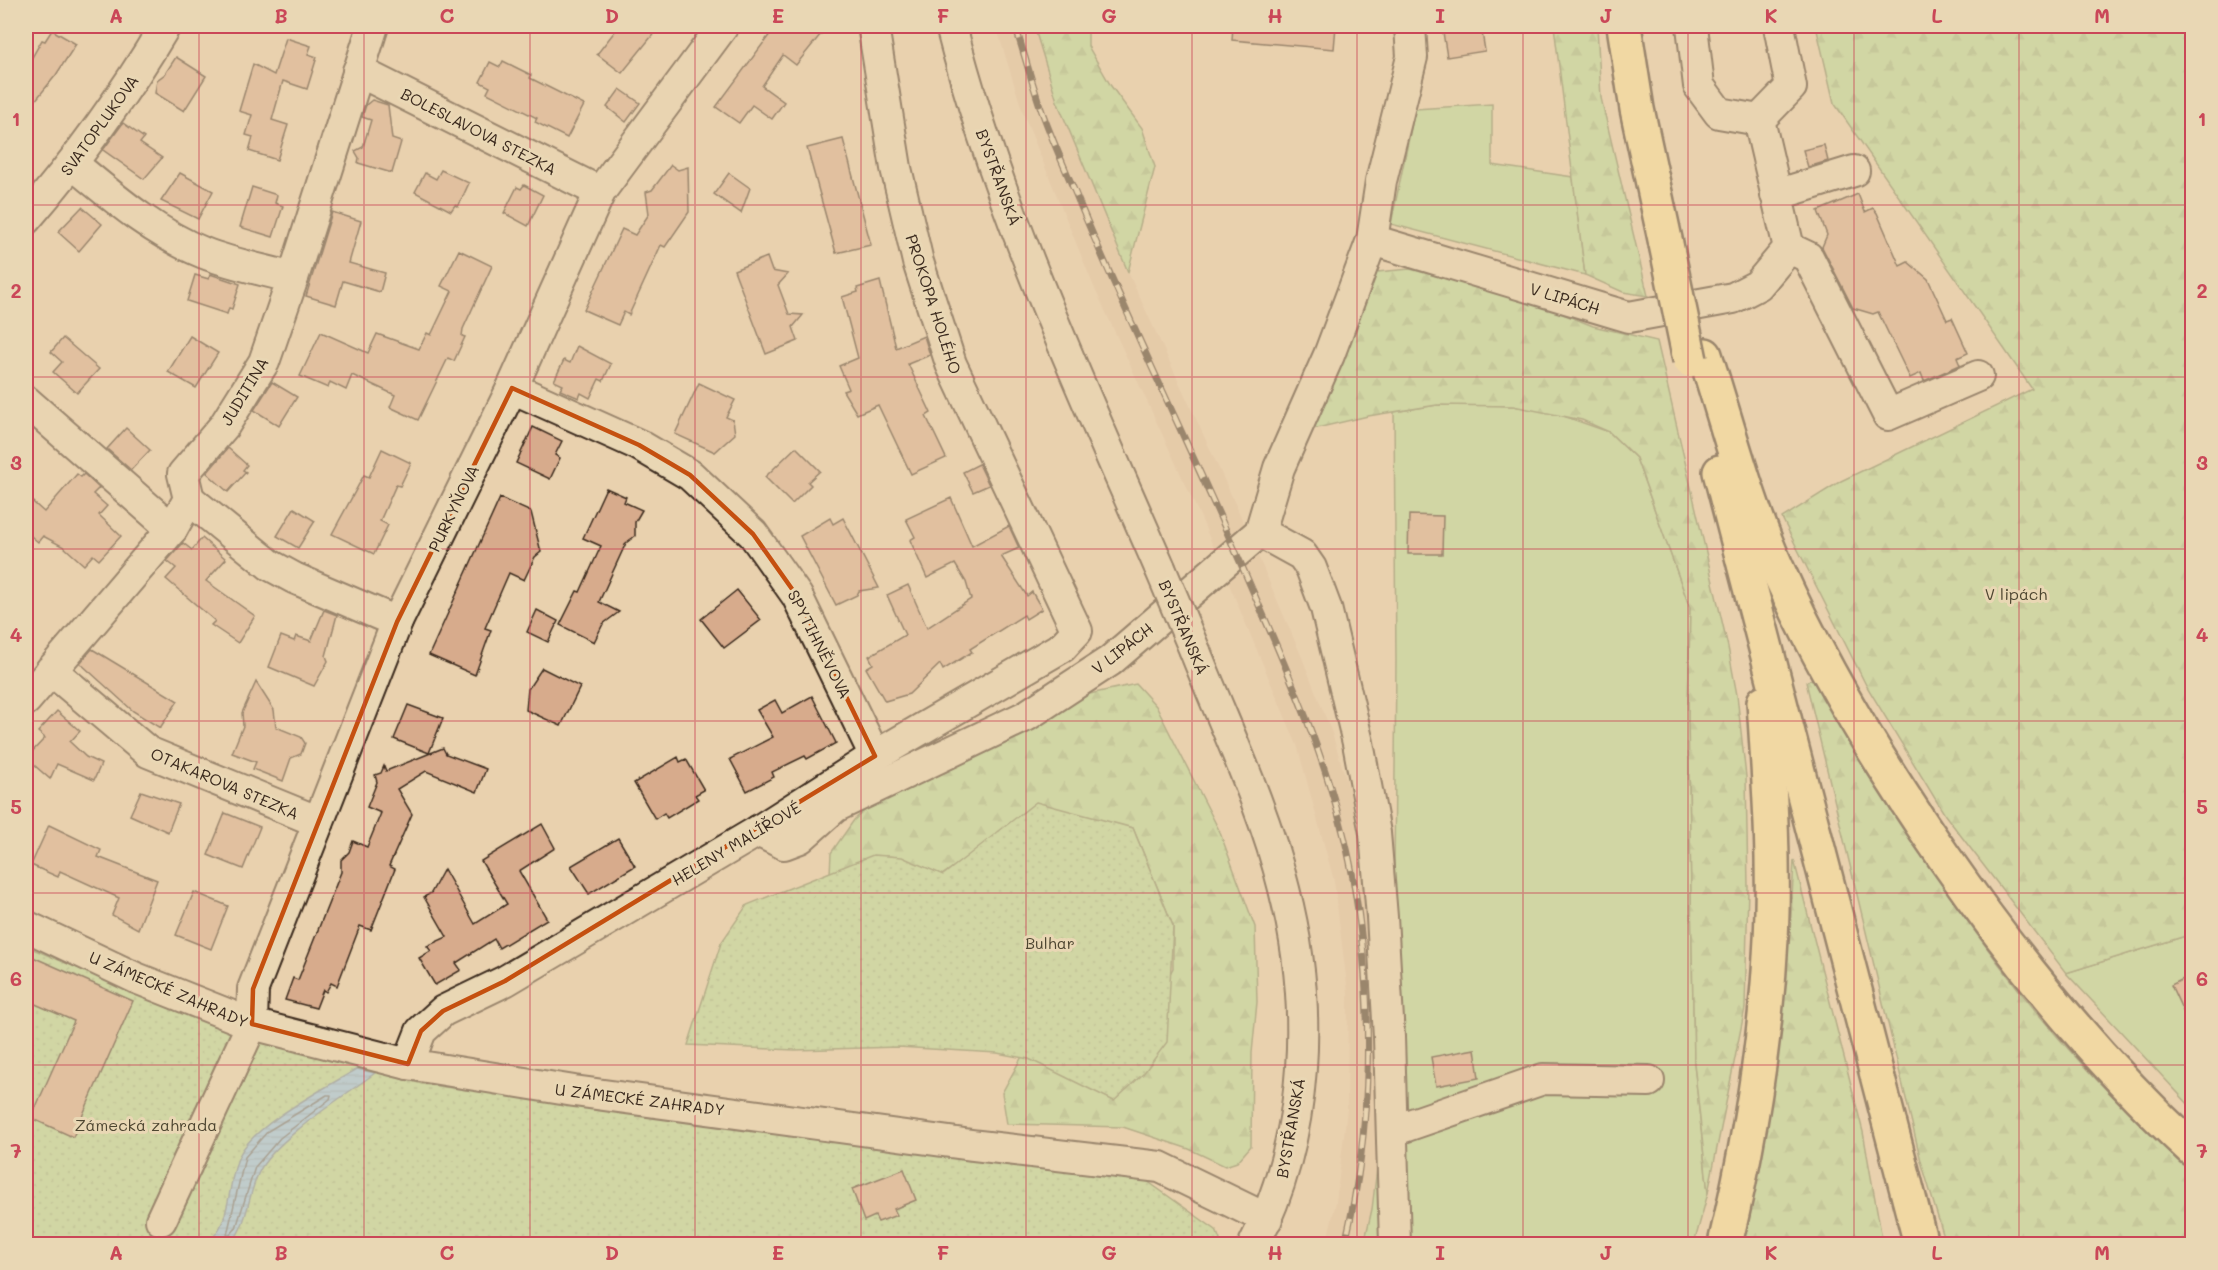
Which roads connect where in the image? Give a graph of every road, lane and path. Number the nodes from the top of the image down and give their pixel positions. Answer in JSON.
{"nodes":[{"id":1,"x":165,"y":26,"type":"edge"},
{"id":2,"x":373,"y":26,"type":"edge"},
{"id":3,"x":723,"y":26,"type":"edge"},
{"id":4,"x":873,"y":26,"type":"edge"},
{"id":5,"x":951,"y":26,"type":"edge"},
{"id":6,"x":1410,"y":26,"type":"edge"},
{"id":7,"x":1624,"y":26,"type":"edge"},
{"id":8,"x":1692,"y":26,"type":"edge"},
{"id":9,"x":1779,"y":26,"type":"edge"},
{"id":10,"x":358,"y":71,"type":"junction"},
{"id":11,"x":1759,"y":120,"type":"junction"},
{"id":12,"x":73,"y":164,"type":"junction"},
{"id":13,"x":1854,"y":171,"type":"dead end"},
{"id":14,"x":600,"y":192,"type":"junction"},
{"id":15,"x":1776,"y":195,"type":"junction"},
{"id":16,"x":26,"y":219,"type":"edge"},
{"id":17,"x":1372,"y":240,"type":"junction"},
{"id":18,"x":1789,"y":248,"type":"junction"},
{"id":19,"x":294,"y":278,"type":"junction"},
{"id":20,"x":1697,"y":358,"type":"junction"},
{"id":21,"x":1978,"y":376,"type":"dead end"},
{"id":22,"x":512,"y":388,"type":"junction"},
{"id":23,"x":26,"y":401,"type":"edge"},
{"id":24,"x":189,"y":499,"type":"junction"},
{"id":25,"x":172,"y":529,"type":"junction"},
{"id":26,"x":1260,"y":532,"type":"junction"},
{"id":27,"x":1759,"y":620,"type":"junction"},
{"id":28,"x":397,"y":622,"type":"junction"},
{"id":29,"x":1077,"y":631,"type":"joint"},
{"id":30,"x":51,"y":670,"type":"junction"},
{"id":31,"x":26,"y":700,"type":"edge"},
{"id":32,"x":875,"y":756,"type":"junction"},
{"id":33,"x":319,"y":822,"type":"junction"},
{"id":34,"x":758,"y":831,"type":"junction"},
{"id":35,"x":26,"y":926,"type":"edge"},
{"id":36,"x":252,"y":1024,"type":"junction"},
{"id":37,"x":408,"y":1064,"type":"junction"},
{"id":38,"x":1649,"y":1082,"type":"dead end"},
{"id":39,"x":1392,"y":1131,"type":"junction"},
{"id":40,"x":2193,"y":1149,"type":"edge"},
{"id":41,"x":161,"y":1220,"type":"dead end"},
{"id":42,"x":1261,"y":1232,"type":"edge"},
{"id":43,"x":1395,"y":1245,"type":"edge"},
{"id":44,"x":1725,"y":1245,"type":"edge"},
{"id":45,"x":1921,"y":1245,"type":"edge"}],
"edges":[{"from":1,"to":12,"type":"street","name":"SVATOPLUKOVA"},
{"from":2,"to":10,"type":"street","name":"JUDITINA"},
{"from":3,"to":14,"type":"street","name":"PURKYŇOVA"},
{"from":4,"to":29,"type":"street","name":"PROKOPA HOLÉHO"},
{"from":5,"to":42,"type":"street","name":"BYSTŘANSKÁ","bridge":true},
{"from":6,"to":17,"type":"street"},
{"from":7,"to":20,"type":"main road","bridge":true},
{"from":8,"to":11,"type":"street"},
{"from":9,"to":11,"type":"street"},
{"from":10,"to":14,"type":"street","name":"BOLESLAVOVA STEZKA"},
{"from":10,"to":19,"type":"street","name":"JUDITINA"},
{"from":11,"to":15,"type":"street"},
{"from":12,"to":16,"type":"street","name":"SVATOPLUKOVA"},
{"from":12,"to":19,"type":"street"},
{"from":13,"to":15,"type":"street"},
{"from":14,"to":22,"type":"street","name":"PURKYŇOVA"},
{"from":15,"to":18,"type":"street"},
{"from":17,"to":18,"type":"street","name":"V LIPÁCH"},
{"from":17,"to":26,"type":"street"},
{"from":18,"to":21,"type":"street"},
{"from":19,"to":24,"type":"street","name":"JUDITINA"},
{"from":20,"to":27,"type":"main road"},
{"from":20,"to":40,"type":"main road"},
{"from":22,"to":28,"type":"street","name":"PURKYŇOVA"},
{"from":22,"to":32,"type":"street","name":"SPYTIHNĚVOVA"},
{"from":23,"to":25,"type":"street"},
{"from":24,"to":25,"type":"street"},
{"from":24,"to":28,"type":"street"},
{"from":25,"to":30,"type":"street"},
{"from":26,"to":34,"type":"street","name":"V LIPÁCH"},
{"from":26,"to":39,"type":"street"},
{"from":27,"to":44,"type":"main road"},
{"from":27,"to":45,"type":"main road"},
{"from":28,"to":33,"type":"street","name":"PURKYŇOVA"},
{"from":29,"to":32,"type":"street","name":"HELENY MALÍŘOVÉ"},
{"from":30,"to":31,"type":"street"},
{"from":30,"to":33,"type":"street","name":"OTAKAROVA STEZKA"},
{"from":32,"to":34,"type":"street","name":"HELENY MALÍŘOVÉ"},
{"from":33,"to":36,"type":"street","name":"PURKYŇOVA"},
{"from":34,"to":37,"type":"street","name":"HELENY MALÍŘOVÉ"},
{"from":35,"to":36,"type":"street","name":"U ZÁMECKÉ ZAHRADY"},
{"from":36,"to":37,"type":"street","name":"U ZÁMECKÉ ZAHRADY"},
{"from":36,"to":41,"type":"street"},
{"from":37,"to":42,"type":"street","name":"U ZÁMECKÉ ZAHRADY"},
{"from":38,"to":39,"type":"street"},
{"from":39,"to":43,"type":"street"}]}
